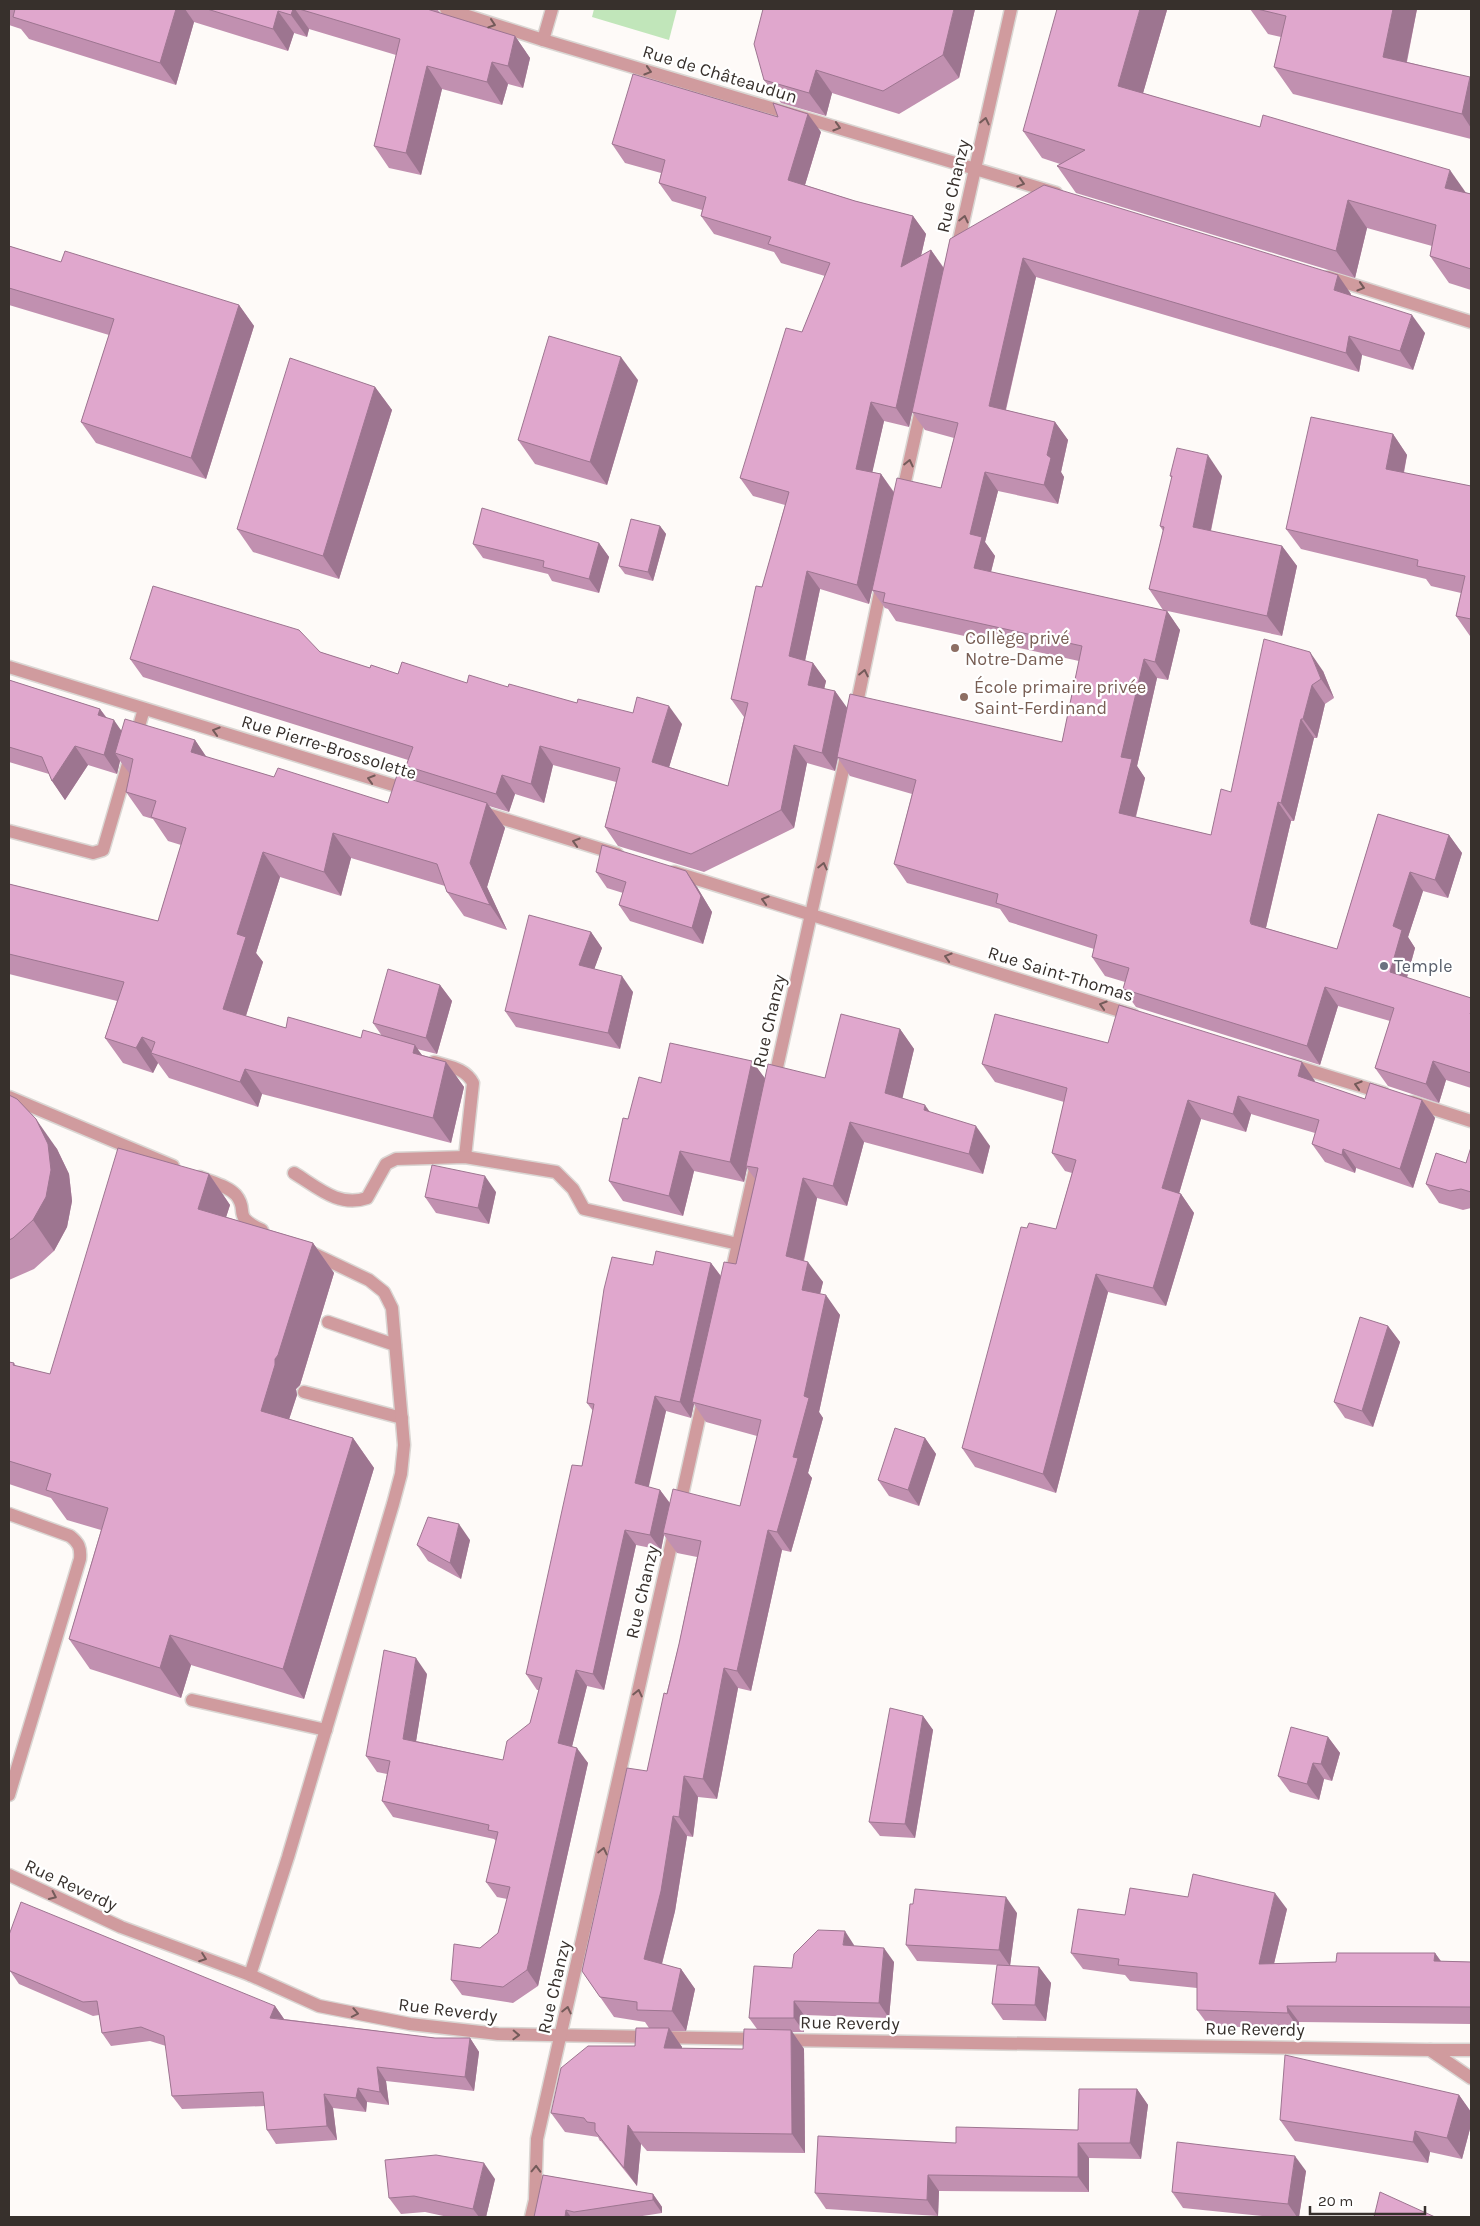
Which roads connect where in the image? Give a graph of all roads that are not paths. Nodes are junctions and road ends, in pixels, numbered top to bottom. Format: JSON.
{"nodes":[{"id":1,"x":446,"y":9,"type":"edge"},
{"id":2,"x":552,"y":9,"type":"edge"},
{"id":3,"x":1011,"y":9,"type":"edge"},
{"id":4,"x":543,"y":40,"type":"junction"},
{"id":5,"x":975,"y":169,"type":"junction"},
{"id":6,"x":1065,"y":196,"type":"edge"},
{"id":7,"x":953,"y":266,"type":"edge"},
{"id":8,"x":1320,"y":275,"type":"edge"},
{"id":9,"x":1471,"y":322,"type":"edge"},
{"id":10,"x":925,"y":393,"type":"edge"},
{"id":11,"x":899,"y":510,"type":"edge"},
{"id":12,"x":886,"y":568,"type":"edge"},
{"id":13,"x":9,"y":667,"type":"edge"},
{"id":14,"x":144,"y":709,"type":"junction"},
{"id":15,"x":420,"y":794,"type":"edge"},
{"id":16,"x":468,"y":808,"type":"edge"},
{"id":17,"x":9,"y":831,"type":"edge"},
{"id":18,"x":630,"y":858,"type":"edge"},
{"id":19,"x":658,"y":867,"type":"edge"},
{"id":20,"x":812,"y":914,"type":"junction"},
{"id":21,"x":1147,"y":1019,"type":"edge"},
{"id":22,"x":424,"y":1059,"type":"edge"},
{"id":23,"x":1280,"y":1061,"type":"edge"},
{"id":24,"x":772,"y":1090,"type":"edge"},
{"id":25,"x":9,"y":1097,"type":"edge"},
{"id":26,"x":1471,"y":1121,"type":"edge"},
{"id":27,"x":759,"y":1148,"type":"edge"},
{"id":28,"x":465,"y":1156,"type":"junction"},
{"id":29,"x":294,"y":1173,"type":"dead end"},
{"id":30,"x":273,"y":1235,"type":"edge"},
{"id":31,"x":738,"y":1244,"type":"junction"},
{"id":32,"x":299,"y":1247,"type":"edge"},
{"id":33,"x":727,"y":1293,"type":"edge"},
{"id":34,"x":328,"y":1322,"type":"dead end"},
{"id":35,"x":395,"y":1345,"type":"junction"},
{"id":36,"x":708,"y":1380,"type":"edge"},
{"id":37,"x":304,"y":1392,"type":"dead end"},
{"id":38,"x":402,"y":1418,"type":"junction"},
{"id":39,"x":9,"y":1514,"type":"edge"},
{"id":40,"x":192,"y":1700,"type":"dead end"},
{"id":41,"x":326,"y":1730,"type":"junction"},
{"id":42,"x":9,"y":1795,"type":"edge"},
{"id":43,"x":9,"y":1875,"type":"edge"},
{"id":44,"x":250,"y":1975,"type":"junction"},
{"id":45,"x":561,"y":2037,"type":"junction"},
{"id":46,"x":1430,"y":2050,"type":"junction"},
{"id":47,"x":1471,"y":2050,"type":"edge"},
{"id":48,"x":1471,"y":2078,"type":"edge"},
{"id":49,"x":531,"y":2217,"type":"edge"}],
"edges":[{"from":1,"to":4,"type":"street","name":"Rue de Châteaudun","one_way":true},
{"from":2,"to":4,"type":"street"},
{"from":5,"to":3,"type":"street","name":"Rue Chanzy","one_way":true},
{"from":4,"to":5,"type":"street","name":"Rue de Châteaudun","one_way":true},
{"from":5,"to":6,"type":"street","name":"Rue de Châteaudun","one_way":true},
{"from":7,"to":5,"type":"street","name":"Rue Chanzy","one_way":true},
{"from":8,"to":9,"type":"street","one_way":true},
{"from":11,"to":10,"type":"street","one_way":true},
{"from":20,"to":12,"type":"street","name":"Rue Chanzy","one_way":true},
{"from":13,"to":14,"type":"street","name":"Rue Pierre-Brossolette"},
{"from":15,"to":14,"type":"street","name":"Rue Pierre-Brossolette","one_way":true},
{"from":14,"to":17,"type":"street"},
{"from":18,"to":16,"type":"street","one_way":true},
{"from":20,"to":19,"type":"street","one_way":true},
{"from":21,"to":20,"type":"street","name":"Rue Saint-Thomas","one_way":true},
{"from":20,"to":24,"type":"street","name":"Rue Chanzy"},
{"from":22,"to":28,"type":"street"},
{"from":26,"to":23,"type":"street","one_way":true},
{"from":25,"to":30,"type":"street"},
{"from":27,"to":31,"type":"street"},
{"from":28,"to":29,"type":"street"},
{"from":28,"to":31,"type":"street"},
{"from":31,"to":33,"type":"street"},
{"from":32,"to":35,"type":"street"},
{"from":34,"to":35,"type":"street"},
{"from":35,"to":38,"type":"street"},
{"from":45,"to":36,"type":"street","name":"Rue Chanzy","one_way":true},
{"from":37,"to":38,"type":"street"},
{"from":38,"to":41,"type":"street"},
{"from":39,"to":42,"type":"street"},
{"from":40,"to":41,"type":"street"},
{"from":41,"to":44,"type":"street"},
{"from":43,"to":44,"type":"street","name":"Rue Reverdy","one_way":true},
{"from":44,"to":45,"type":"street","name":"Rue Reverdy","one_way":true},
{"from":45,"to":46,"type":"street","name":"Rue Reverdy"},
{"from":49,"to":45,"type":"street","name":"Rue Chanzy","one_way":true},
{"from":46,"to":47,"type":"street","name":"Rue Reverdy"},
{"from":46,"to":48,"type":"street"}]}
